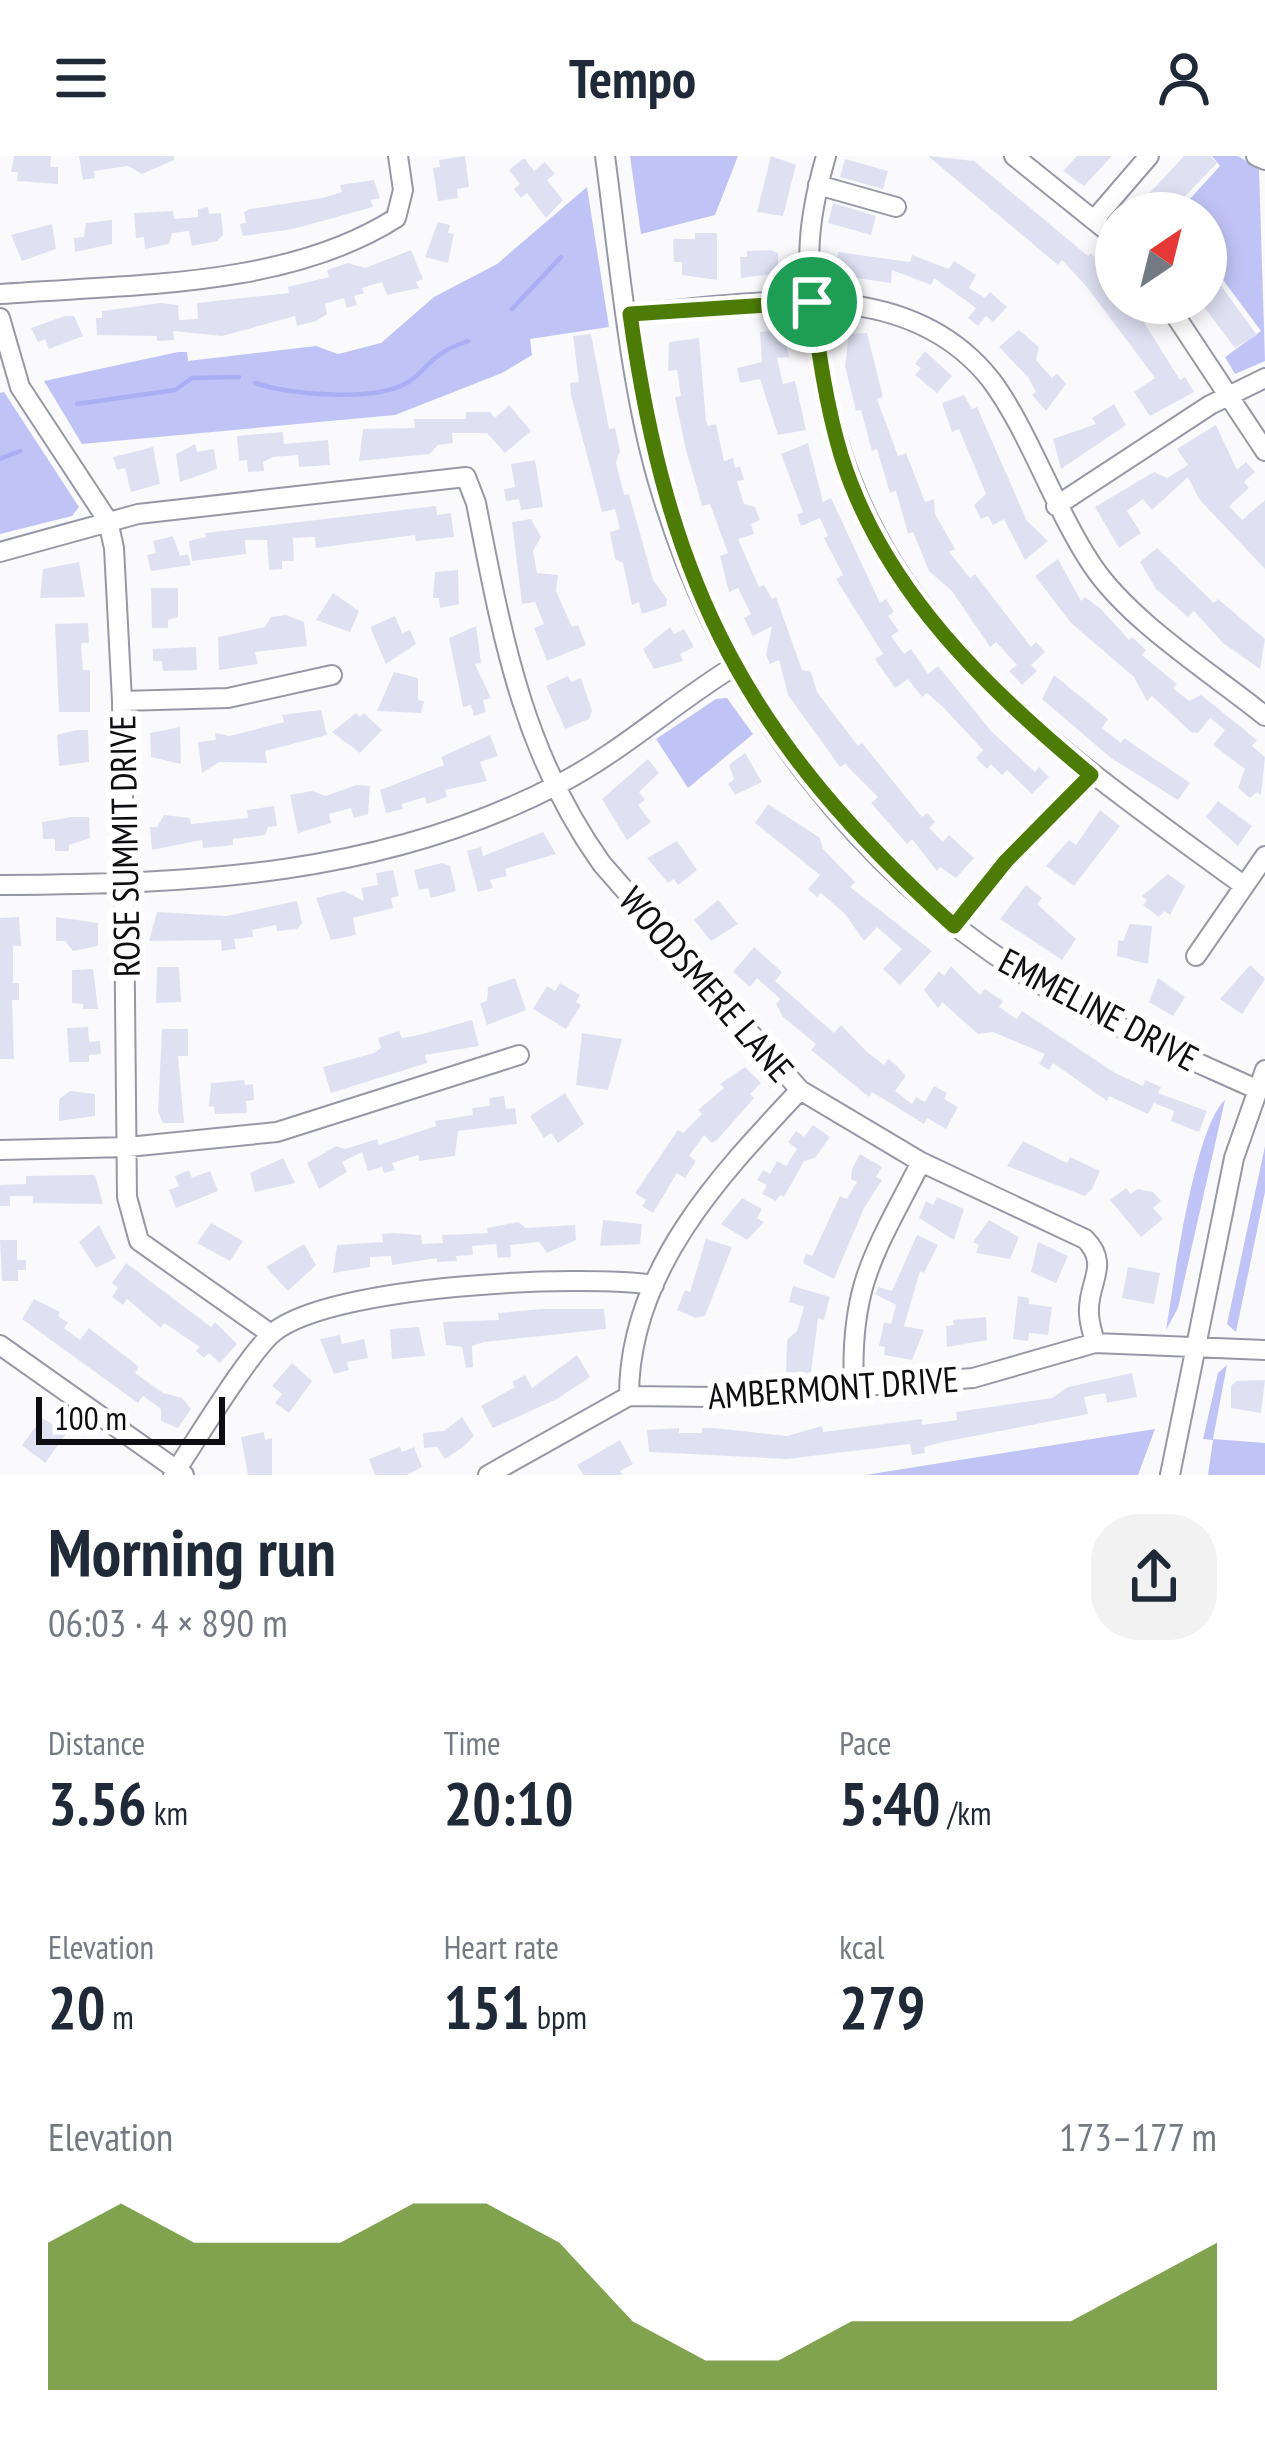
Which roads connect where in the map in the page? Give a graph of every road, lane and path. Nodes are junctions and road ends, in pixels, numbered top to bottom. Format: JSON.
{"nodes":[{"id":1,"x":398,"y":156,"type":"edge"},
{"id":2,"x":605,"y":156,"type":"edge"},
{"id":3,"x":826,"y":156,"type":"edge"},
{"id":4,"x":1014,"y":156,"type":"edge"},
{"id":5,"x":1149,"y":156,"type":"edge"},
{"id":6,"x":1256,"y":156,"type":"edge"},
{"id":7,"x":1265,"y":160,"type":"edge"},
{"id":8,"x":818,"y":185,"type":"junction"},
{"id":9,"x":896,"y":206,"type":"dead end"},
{"id":10,"x":1094,"y":220,"type":"joint"},
{"id":11,"x":0,"y":294,"type":"edge"},
{"id":12,"x":812,"y":302,"type":"junction"},
{"id":13,"x":630,"y":314,"type":"junction"},
{"id":14,"x":0,"y":318,"type":"edge"},
{"id":15,"x":1181,"y":324,"type":"edge"},
{"id":16,"x":1265,"y":378,"type":"edge"},
{"id":17,"x":1228,"y":396,"type":"junction"},
{"id":18,"x":1265,"y":451,"type":"edge"},
{"id":19,"x":1056,"y":506,"type":"junction"},
{"id":20,"x":108,"y":521,"type":"junction"},
{"id":21,"x":0,"y":552,"type":"edge"},
{"id":22,"x":733,"y":667,"type":"junction"},
{"id":23,"x":332,"y":675,"type":"dead end"},
{"id":24,"x":122,"y":701,"type":"junction"},
{"id":25,"x":1265,"y":716,"type":"edge"},
{"id":26,"x":1091,"y":775,"type":"junction"},
{"id":27,"x":557,"y":786,"type":"junction"},
{"id":28,"x":1265,"y":856,"type":"edge"},
{"id":29,"x":123,"y":884,"type":"junction"},
{"id":30,"x":1244,"y":885,"type":"junction"},
{"id":31,"x":0,"y":886,"type":"edge"},
{"id":32,"x":954,"y":926,"type":"junction"},
{"id":33,"x":1196,"y":956,"type":"dead end"},
{"id":34,"x":519,"y":1055,"type":"dead end"},
{"id":35,"x":1265,"y":1070,"type":"edge"},
{"id":36,"x":1256,"y":1089,"type":"junction"},
{"id":37,"x":800,"y":1090,"type":"junction"},
{"id":38,"x":128,"y":1147,"type":"junction"},
{"id":39,"x":0,"y":1150,"type":"edge"},
{"id":40,"x":921,"y":1162,"type":"junction"},
{"id":41,"x":654,"y":1285,"type":"junction"},
{"id":42,"x":271,"y":1334,"type":"junction"},
{"id":43,"x":1095,"y":1343,"type":"junction"},
{"id":44,"x":0,"y":1345,"type":"edge"},
{"id":45,"x":1194,"y":1347,"type":"junction"},
{"id":46,"x":1265,"y":1351,"type":"edge"},
{"id":47,"x":854,"y":1389,"type":"junction"},
{"id":48,"x":629,"y":1396,"type":"junction"},
{"id":49,"x":178,"y":1473,"type":"edge"},
{"id":50,"x":488,"y":1475,"type":"edge"},
{"id":51,"x":1170,"y":1475,"type":"edge"}],
"edges":[{"from":1,"to":11,"type":"street"},
{"from":2,"to":13,"type":"street","name":"EMMELINE DRIVE"},
{"from":3,"to":8,"type":"street"},
{"from":4,"to":10,"type":"street"},
{"from":5,"to":10,"type":"street"},
{"from":6,"to":7,"type":"street"},
{"from":8,"to":9,"type":"street"},
{"from":8,"to":12,"type":"street"},
{"from":12,"to":13,"type":"street"},
{"from":12,"to":19,"type":"street"},
{"from":12,"to":26,"type":"street"},
{"from":13,"to":22,"type":"street","name":"EMMELINE DRIVE"},
{"from":14,"to":20,"type":"street","name":"ROSE SUMMIT DRIVE"},
{"from":15,"to":17,"type":"street"},
{"from":16,"to":17,"type":"street"},
{"from":17,"to":18,"type":"street"},
{"from":17,"to":19,"type":"street"},
{"from":19,"to":25,"type":"street"},
{"from":20,"to":21,"type":"street"},
{"from":20,"to":24,"type":"street","name":"ROSE SUMMIT DRIVE"},
{"from":20,"to":27,"type":"street","name":"WOODSMERE LANE"},
{"from":22,"to":27,"type":"street"},
{"from":22,"to":32,"type":"street","name":"EMMELINE DRIVE"},
{"from":23,"to":24,"type":"street"},
{"from":24,"to":29,"type":"street","name":"ROSE SUMMIT DRIVE"},
{"from":26,"to":30,"type":"street"},
{"from":26,"to":32,"type":"street"},
{"from":27,"to":29,"type":"street"},
{"from":27,"to":37,"type":"street","name":"WOODSMERE LANE"},
{"from":28,"to":30,"type":"street"},
{"from":29,"to":31,"type":"street"},
{"from":29,"to":38,"type":"street","name":"ROSE SUMMIT DRIVE"},
{"from":30,"to":33,"type":"street"},
{"from":32,"to":36,"type":"street","name":"EMMELINE DRIVE"},
{"from":34,"to":38,"type":"street"},
{"from":35,"to":36,"type":"street"},
{"from":36,"to":45,"type":"street"},
{"from":37,"to":40,"type":"street","name":"WOODSMERE LANE"},
{"from":37,"to":41,"type":"street"},
{"from":38,"to":39,"type":"street"},
{"from":38,"to":42,"type":"street","name":"ROSE SUMMIT DRIVE"},
{"from":40,"to":43,"type":"street","name":"WOODSMERE LANE"},
{"from":40,"to":47,"type":"street"},
{"from":41,"to":42,"type":"street"},
{"from":41,"to":48,"type":"street"},
{"from":42,"to":49,"type":"street"},
{"from":43,"to":45,"type":"street","name":"AMBERMONT DRIVE"},
{"from":43,"to":47,"type":"street","name":"AMBERMONT DRIVE"},
{"from":44,"to":49,"type":"street"},
{"from":45,"to":46,"type":"street","name":"AMBERMONT DRIVE"},
{"from":45,"to":51,"type":"street"},
{"from":47,"to":48,"type":"street","name":"AMBERMONT DRIVE"},
{"from":48,"to":50,"type":"street","name":"AMBERMONT DRIVE"}]}
